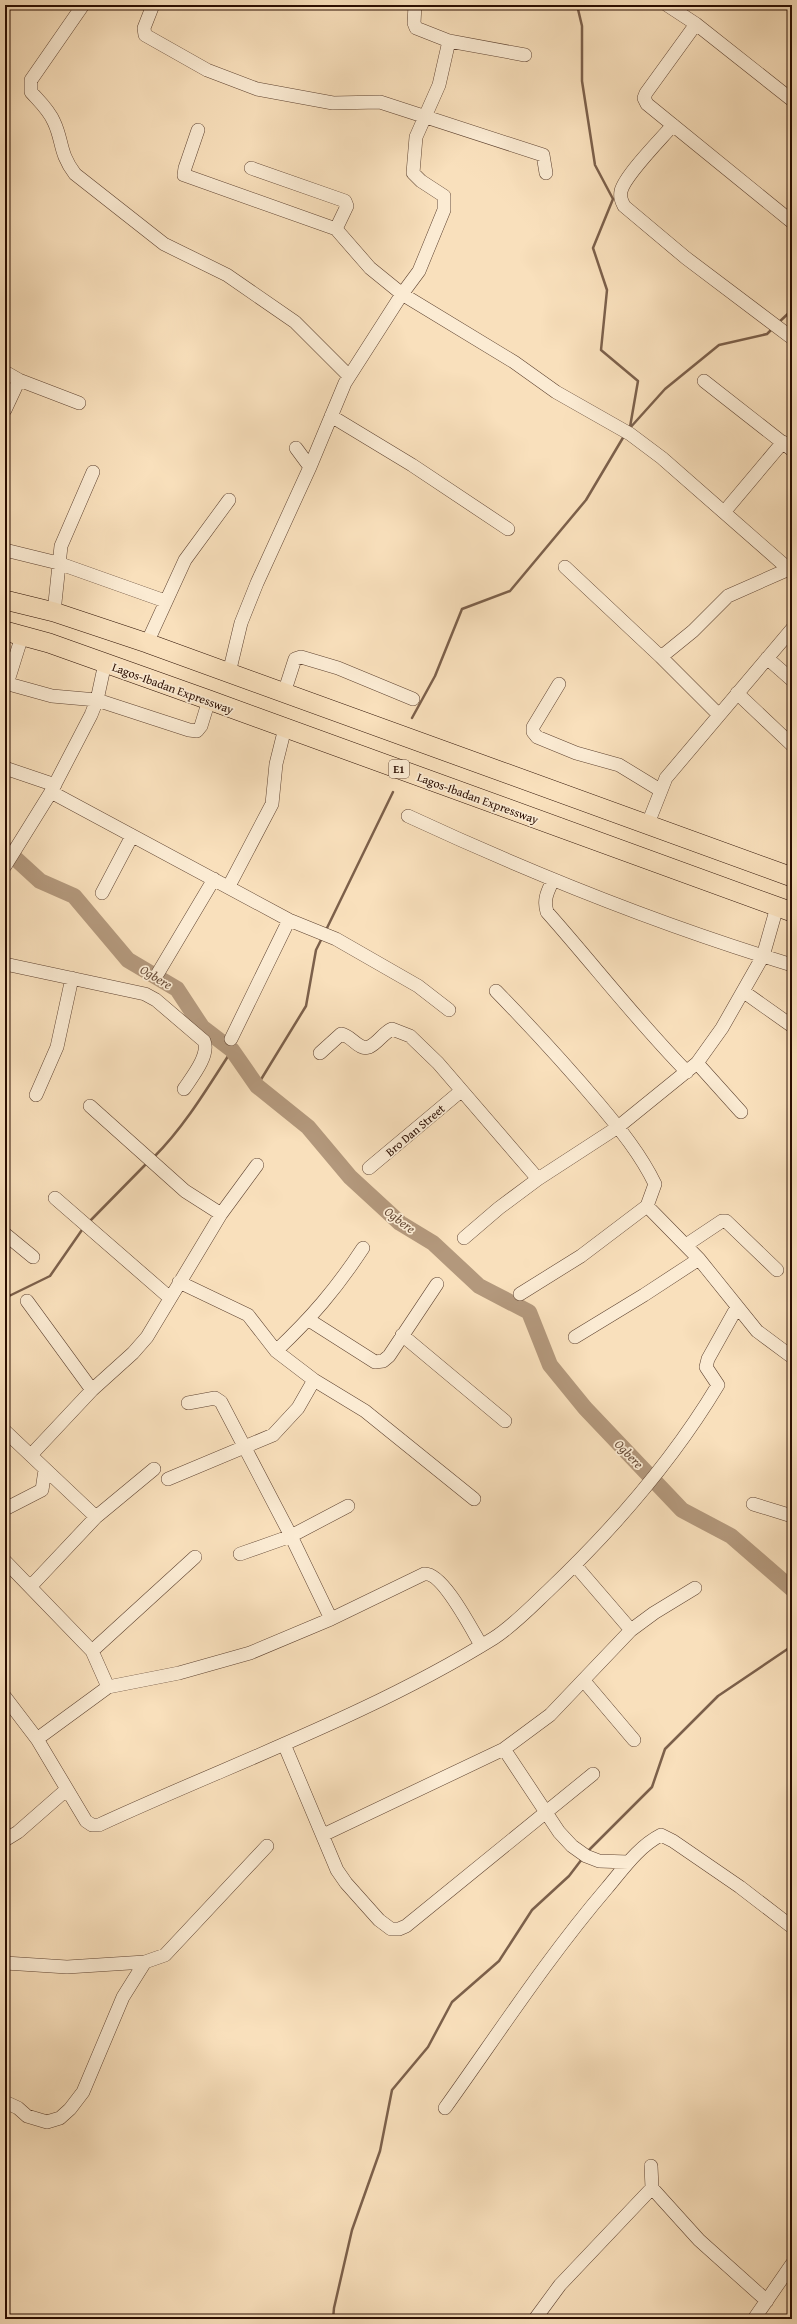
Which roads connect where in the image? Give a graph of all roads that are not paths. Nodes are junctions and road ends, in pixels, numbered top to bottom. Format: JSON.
{"nodes":[{"id":1,"x":83,"y":5,"type":"edge"},
{"id":2,"x":153,"y":5,"type":"edge"},
{"id":3,"x":415,"y":5,"type":"edge"},
{"id":4,"x":667,"y":5,"type":"edge"},
{"id":5,"x":696,"y":24,"type":"junction"},
{"id":6,"x":449,"y":41,"type":"junction"},
{"id":7,"x":525,"y":55,"type":"dead end"},
{"id":8,"x":792,"y":100,"type":"edge"},
{"id":9,"x":425,"y":116,"type":"junction"},
{"id":10,"x":673,"y":125,"type":"junction"},
{"id":11,"x":198,"y":130,"type":"dead end"},
{"id":12,"x":251,"y":168,"type":"dead end"},
{"id":13,"x":546,"y":173,"type":"dead end"},
{"id":14,"x":792,"y":222,"type":"edge"},
{"id":15,"x":336,"y":229,"type":"junction"},
{"id":16,"x":402,"y":294,"type":"junction"},
{"id":17,"x":792,"y":338,"type":"edge"},
{"id":18,"x":5,"y":372,"type":"edge"},
{"id":19,"x":349,"y":376,"type":"junction"},
{"id":20,"x":19,"y":380,"type":"junction"},
{"id":21,"x":704,"y":381,"type":"dead end"},
{"id":22,"x":79,"y":403,"type":"dead end"},
{"id":23,"x":5,"y":410,"type":"edge"},
{"id":24,"x":331,"y":416,"type":"junction"},
{"id":25,"x":787,"y":446,"type":"edge"},
{"id":26,"x":296,"y":448,"type":"dead end"},
{"id":27,"x":310,"y":468,"type":"junction"},
{"id":28,"x":93,"y":472,"type":"dead end"},
{"id":29,"x":229,"y":500,"type":"dead end"},
{"id":30,"x":725,"y":511,"type":"junction"},
{"id":31,"x":508,"y":529,"type":"dead end"},
{"id":32,"x":5,"y":550,"type":"edge"},
{"id":33,"x":58,"y":563,"type":"junction"},
{"id":34,"x":565,"y":567,"type":"dead end"},
{"id":35,"x":791,"y":570,"type":"edge"},
{"id":36,"x":5,"y":600,"type":"edge"},
{"id":37,"x":165,"y":601,"type":"junction"},
{"id":38,"x":54,"y":612,"type":"junction"},
{"id":39,"x":792,"y":629,"type":"edge"},
{"id":40,"x":13,"y":634,"type":"edge"},
{"id":41,"x":147,"y":643,"type":"junction"},
{"id":42,"x":661,"y":657,"type":"junction"},
{"id":43,"x":767,"y":658,"type":"junction"},
{"id":44,"x":105,"y":663,"type":"junction"},
{"id":45,"x":229,"y":673,"type":"junction"},
{"id":46,"x":792,"y":680,"type":"edge"},
{"id":47,"x":6,"y":684,"type":"edge"},
{"id":48,"x":560,"y":684,"type":"dead end"},
{"id":49,"x":284,"y":693,"type":"junction"},
{"id":50,"x":737,"y":693,"type":"junction"},
{"id":51,"x":413,"y":699,"type":"dead end"},
{"id":52,"x":97,"y":700,"type":"junction"},
{"id":53,"x":209,"y":700,"type":"junction"},
{"id":54,"x":718,"y":714,"type":"junction"},
{"id":55,"x":285,"y":728,"type":"junction"},
{"id":56,"x":792,"y":746,"type":"edge"},
{"id":57,"x":5,"y":768,"type":"edge"},
{"id":58,"x":53,"y":789,"type":"junction"},
{"id":59,"x":660,"y":790,"type":"junction"},
{"id":60,"x":408,"y":816,"type":"dead end"},
{"id":61,"x":647,"y":826,"type":"junction"},
{"id":62,"x":132,"y":836,"type":"junction"},
{"id":63,"x":6,"y":865,"type":"edge"},
{"id":64,"x":792,"y":877,"type":"edge"},
{"id":65,"x":214,"y":879,"type":"junction"},
{"id":66,"x":553,"y":880,"type":"junction"},
{"id":67,"x":229,"y":886,"type":"junction"},
{"id":68,"x":102,"y":893,"type":"dead end"},
{"id":69,"x":785,"y":909,"type":"edge"},
{"id":70,"x":289,"y":920,"type":"junction"},
{"id":71,"x":763,"y":956,"type":"junction"},
{"id":72,"x":5,"y":964,"type":"edge"},
{"id":73,"x":792,"y":965,"type":"edge"},
{"id":74,"x":158,"y":972,"type":"dead end"},
{"id":75,"x":72,"y":978,"type":"junction"},
{"id":76,"x":496,"y":991,"type":"dead end"},
{"id":77,"x":744,"y":992,"type":"junction"},
{"id":78,"x":450,"y":1010,"type":"dead end"},
{"id":79,"x":792,"y":1026,"type":"edge"},
{"id":80,"x":231,"y":1039,"type":"dead end"},
{"id":81,"x":320,"y":1053,"type":"dead end"},
{"id":82,"x":692,"y":1067,"type":"junction"},
{"id":83,"x":184,"y":1089,"type":"dead end"},
{"id":84,"x":461,"y":1091,"type":"junction"},
{"id":85,"x":36,"y":1095,"type":"dead end"},
{"id":86,"x":90,"y":1106,"type":"dead end"},
{"id":87,"x":741,"y":1112,"type":"dead end"},
{"id":88,"x":618,"y":1127,"type":"junction"},
{"id":89,"x":257,"y":1165,"type":"dead end"},
{"id":90,"x":369,"y":1168,"type":"dead end"},
{"id":91,"x":538,"y":1180,"type":"junction"},
{"id":92,"x":55,"y":1198,"type":"dead end"},
{"id":93,"x":647,"y":1206,"type":"junction"},
{"id":94,"x":221,"y":1214,"type":"junction"},
{"id":95,"x":5,"y":1234,"type":"edge"},
{"id":96,"x":464,"y":1238,"type":"dead end"},
{"id":97,"x":686,"y":1245,"type":"junction"},
{"id":98,"x":363,"y":1248,"type":"dead end"},
{"id":99,"x":33,"y":1257,"type":"dead end"},
{"id":100,"x":699,"y":1259,"type":"junction"},
{"id":101,"x":777,"y":1270,"type":"dead end"},
{"id":102,"x":179,"y":1282,"type":"junction"},
{"id":103,"x":437,"y":1284,"type":"dead end"},
{"id":104,"x":520,"y":1294,"type":"dead end"},
{"id":105,"x":170,"y":1298,"type":"junction"},
{"id":106,"x":27,"y":1302,"type":"dead end"},
{"id":107,"x":738,"y":1307,"type":"junction"},
{"id":108,"x":309,"y":1320,"type":"junction"},
{"id":109,"x":402,"y":1335,"type":"junction"},
{"id":110,"x":575,"y":1337,"type":"dead end"},
{"id":111,"x":276,"y":1351,"type":"junction"},
{"id":112,"x":792,"y":1357,"type":"edge"},
{"id":113,"x":314,"y":1380,"type":"junction"},
{"id":114,"x":92,"y":1390,"type":"junction"},
{"id":115,"x":188,"y":1403,"type":"dead end"},
{"id":116,"x":505,"y":1421,"type":"dead end"},
{"id":117,"x":5,"y":1431,"type":"edge"},
{"id":118,"x":244,"y":1447,"type":"junction"},
{"id":119,"x":31,"y":1455,"type":"junction"},
{"id":120,"x":154,"y":1469,"type":"dead end"},
{"id":121,"x":45,"y":1470,"type":"junction"},
{"id":122,"x":168,"y":1479,"type":"dead end"},
{"id":123,"x":474,"y":1499,"type":"dead end"},
{"id":124,"x":753,"y":1504,"type":"dead end"},
{"id":125,"x":348,"y":1506,"type":"dead end"},
{"id":126,"x":5,"y":1509,"type":"edge"},
{"id":127,"x":792,"y":1516,"type":"edge"},
{"id":128,"x":96,"y":1517,"type":"junction"},
{"id":129,"x":291,"y":1536,"type":"junction"},
{"id":130,"x":240,"y":1554,"type":"dead end"},
{"id":131,"x":195,"y":1557,"type":"dead end"},
{"id":132,"x":5,"y":1561,"type":"edge"},
{"id":133,"x":575,"y":1565,"type":"junction"},
{"id":134,"x":31,"y":1586,"type":"junction"},
{"id":135,"x":695,"y":1588,"type":"dead end"},
{"id":136,"x":331,"y":1619,"type":"junction"},
{"id":137,"x":631,"y":1630,"type":"junction"},
{"id":138,"x":481,"y":1645,"type":"junction"},
{"id":139,"x":92,"y":1651,"type":"junction"},
{"id":140,"x":584,"y":1681,"type":"junction"},
{"id":141,"x":108,"y":1687,"type":"junction"},
{"id":142,"x":5,"y":1697,"type":"edge"},
{"id":143,"x":37,"y":1740,"type":"junction"},
{"id":144,"x":634,"y":1740,"type":"dead end"},
{"id":145,"x":284,"y":1744,"type":"junction"},
{"id":146,"x":504,"y":1749,"type":"junction"},
{"id":147,"x":592,"y":1774,"type":"dead end"},
{"id":148,"x":66,"y":1790,"type":"junction"},
{"id":149,"x":547,"y":1812,"type":"junction"},
{"id":150,"x":323,"y":1835,"type":"junction"},
{"id":151,"x":5,"y":1840,"type":"edge"},
{"id":152,"x":267,"y":1846,"type":"dead end"},
{"id":153,"x":628,"y":1862,"type":"junction"},
{"id":154,"x":792,"y":1927,"type":"edge"},
{"id":155,"x":145,"y":1962,"type":"junction"},
{"id":156,"x":5,"y":1963,"type":"edge"},
{"id":157,"x":5,"y":2102,"type":"edge"},
{"id":158,"x":445,"y":2108,"type":"dead end"},
{"id":159,"x":651,"y":2166,"type":"dead end"},
{"id":160,"x":652,"y":2188,"type":"junction"},
{"id":161,"x":792,"y":2264,"type":"edge"},
{"id":162,"x":767,"y":2301,"type":"junction"},
{"id":163,"x":757,"y":2318,"type":"edge"},
{"id":164,"x":535,"y":2319,"type":"edge"}],
"edges":[{"from":1,"to":19,"type":"street"},
{"from":2,"to":9,"type":"street"},
{"from":3,"to":6,"type":"street"},
{"from":4,"to":5,"type":"street"},
{"from":5,"to":8,"type":"street"},
{"from":5,"to":10,"type":"street"},
{"from":6,"to":7,"type":"street"},
{"from":6,"to":9,"type":"street"},
{"from":9,"to":13,"type":"street"},
{"from":9,"to":16,"type":"street"},
{"from":10,"to":14,"type":"street"},
{"from":10,"to":17,"type":"street"},
{"from":11,"to":15,"type":"street"},
{"from":12,"to":15,"type":"street"},
{"from":15,"to":16,"type":"street"},
{"from":16,"to":19,"type":"street"},
{"from":16,"to":30,"type":"street"},
{"from":18,"to":20,"type":"street"},
{"from":19,"to":24,"type":"street"},
{"from":20,"to":22,"type":"street"},
{"from":20,"to":23,"type":"street"},
{"from":21,"to":25,"type":"street"},
{"from":24,"to":27,"type":"street"},
{"from":24,"to":31,"type":"street"},
{"from":25,"to":30,"type":"street"},
{"from":26,"to":27,"type":"street"},
{"from":27,"to":45,"type":"street"},
{"from":28,"to":33,"type":"street"},
{"from":29,"to":37,"type":"street"},
{"from":30,"to":35,"type":"street"},
{"from":32,"to":33,"type":"street"},
{"from":33,"to":37,"type":"street"},
{"from":33,"to":38,"type":"street"},
{"from":34,"to":42,"type":"street"},
{"from":35,"to":42,"type":"street"},
{"from":36,"to":38,"type":"highway"},
{"from":37,"to":41,"type":"street"},
{"from":38,"to":41,"type":"highway"},
{"from":39,"to":43,"type":"street"},
{"from":40,"to":44,"type":"highway","name":"Lagos-Ibadan Expressway","number":"E1"},
{"from":40,"to":47,"type":"street"},
{"from":41,"to":45,"type":"highway"},
{"from":42,"to":54,"type":"street"},
{"from":43,"to":46,"type":"street"},
{"from":43,"to":50,"type":"street"},
{"from":44,"to":52,"type":"street"},
{"from":44,"to":53,"type":"highway","name":"Lagos-Ibadan Expressway","number":"E1"},
{"from":45,"to":49,"type":"highway"},
{"from":47,"to":52,"type":"street"},
{"from":48,"to":59,"type":"street"},
{"from":49,"to":51,"type":"street"},
{"from":49,"to":61,"type":"highway"},
{"from":50,"to":54,"type":"street"},
{"from":50,"to":56,"type":"street"},
{"from":52,"to":53,"type":"street"},
{"from":52,"to":58,"type":"street"},
{"from":53,"to":55,"type":"highway","name":"Lagos-Ibadan Expressway","number":"E1"},
{"from":54,"to":59,"type":"street"},
{"from":55,"to":67,"type":"street"},
{"from":55,"to":69,"type":"highway","name":"Lagos-Ibadan Expressway","number":"E1"},
{"from":57,"to":58,"type":"street"},
{"from":58,"to":62,"type":"street"},
{"from":58,"to":63,"type":"street"},
{"from":59,"to":61,"type":"street"},
{"from":60,"to":66,"type":"street"},
{"from":61,"to":64,"type":"highway"},
{"from":62,"to":65,"type":"street"},
{"from":62,"to":68,"type":"street"},
{"from":65,"to":67,"type":"street"},
{"from":65,"to":74,"type":"street"},
{"from":66,"to":71,"type":"street"},
{"from":66,"to":82,"type":"street"},
{"from":67,"to":70,"type":"street"},
{"from":69,"to":71,"type":"street"},
{"from":70,"to":78,"type":"street"},
{"from":70,"to":80,"type":"street"},
{"from":71,"to":73,"type":"street"},
{"from":71,"to":77,"type":"street"},
{"from":72,"to":75,"type":"street"},
{"from":75,"to":83,"type":"street"},
{"from":75,"to":85,"type":"street"},
{"from":76,"to":88,"type":"street"},
{"from":77,"to":79,"type":"street"},
{"from":77,"to":82,"type":"street"},
{"from":81,"to":84,"type":"street"},
{"from":82,"to":87,"type":"street"},
{"from":82,"to":88,"type":"street"},
{"from":84,"to":90,"type":"street","name":"Bro Dan Street"},
{"from":84,"to":91,"type":"street"},
{"from":86,"to":94,"type":"street"},
{"from":88,"to":91,"type":"street"},
{"from":88,"to":93,"type":"street"},
{"from":89,"to":94,"type":"street"},
{"from":91,"to":96,"type":"street"},
{"from":92,"to":105,"type":"street"},
{"from":93,"to":97,"type":"street"},
{"from":93,"to":104,"type":"street"},
{"from":94,"to":102,"type":"street"},
{"from":95,"to":99,"type":"street"},
{"from":97,"to":100,"type":"street"},
{"from":97,"to":101,"type":"street"},
{"from":98,"to":108,"type":"street"},
{"from":100,"to":107,"type":"street"},
{"from":100,"to":110,"type":"street"},
{"from":102,"to":105,"type":"street"},
{"from":102,"to":111,"type":"street"},
{"from":103,"to":109,"type":"street"},
{"from":105,"to":114,"type":"street"},
{"from":106,"to":114,"type":"street"},
{"from":107,"to":112,"type":"street"},
{"from":107,"to":133,"type":"street"},
{"from":108,"to":109,"type":"street"},
{"from":108,"to":111,"type":"street"},
{"from":109,"to":116,"type":"street"},
{"from":111,"to":113,"type":"street"},
{"from":113,"to":118,"type":"street"},
{"from":113,"to":123,"type":"street"},
{"from":114,"to":119,"type":"street"},
{"from":115,"to":118,"type":"street"},
{"from":117,"to":119,"type":"street"},
{"from":118,"to":122,"type":"street"},
{"from":118,"to":129,"type":"street"},
{"from":119,"to":121,"type":"street"},
{"from":120,"to":128,"type":"street"},
{"from":121,"to":126,"type":"street"},
{"from":121,"to":128,"type":"street"},
{"from":124,"to":127,"type":"street"},
{"from":125,"to":129,"type":"street"},
{"from":128,"to":134,"type":"street"},
{"from":129,"to":130,"type":"street"},
{"from":129,"to":136,"type":"street"},
{"from":131,"to":139,"type":"street"},
{"from":132,"to":134,"type":"street"},
{"from":133,"to":137,"type":"street"},
{"from":133,"to":138,"type":"street"},
{"from":134,"to":139,"type":"street"},
{"from":135,"to":137,"type":"street"},
{"from":136,"to":138,"type":"street"},
{"from":136,"to":141,"type":"street"},
{"from":137,"to":140,"type":"street"},
{"from":138,"to":145,"type":"street"},
{"from":139,"to":141,"type":"street"},
{"from":140,"to":144,"type":"street"},
{"from":140,"to":146,"type":"street"},
{"from":141,"to":143,"type":"street"},
{"from":142,"to":143,"type":"street"},
{"from":143,"to":148,"type":"street"},
{"from":145,"to":148,"type":"street"},
{"from":145,"to":150,"type":"street"},
{"from":146,"to":149,"type":"street"},
{"from":146,"to":150,"type":"street"},
{"from":147,"to":149,"type":"street"},
{"from":148,"to":151,"type":"street"},
{"from":149,"to":150,"type":"street"},
{"from":149,"to":153,"type":"street"},
{"from":152,"to":155,"type":"street"},
{"from":153,"to":154,"type":"street"},
{"from":153,"to":158,"type":"street"},
{"from":155,"to":156,"type":"street"},
{"from":155,"to":157,"type":"street"},
{"from":159,"to":160,"type":"street"},
{"from":160,"to":162,"type":"street"},
{"from":160,"to":164,"type":"street"},
{"from":161,"to":162,"type":"street"},
{"from":162,"to":163,"type":"street"}]}
